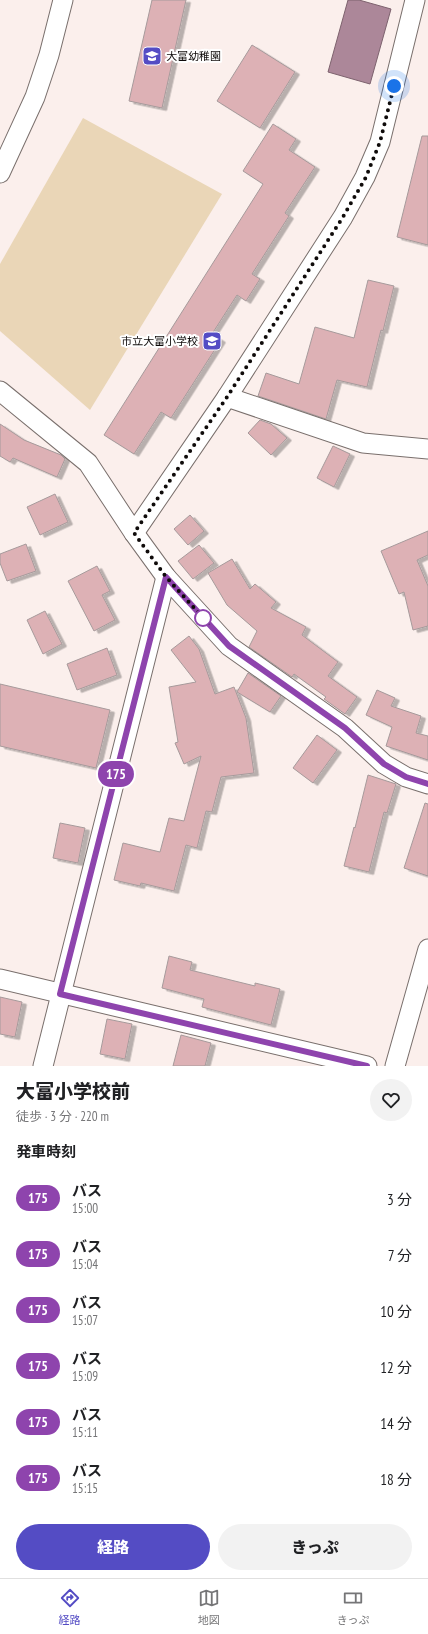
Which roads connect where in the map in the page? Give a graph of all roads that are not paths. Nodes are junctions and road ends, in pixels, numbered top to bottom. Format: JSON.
{"nodes":[{"id":1,"x":63,"y":0,"type":"edge"},
{"id":2,"x":415,"y":0,"type":"edge"},
{"id":3,"x":0,"y":173,"type":"edge"},
{"id":4,"x":0,"y":392,"type":"edge"},
{"id":5,"x":227,"y":397,"type":"junction"},
{"id":6,"x":428,"y":449,"type":"edge"},
{"id":7,"x":134,"y":533,"type":"junction"},
{"id":8,"x":166,"y":577,"type":"junction"},
{"id":9,"x":428,"y":784,"type":"edge"},
{"id":10,"x":428,"y":950,"type":"edge"},
{"id":11,"x":0,"y":979,"type":"edge"},
{"id":12,"x":60,"y":994,"type":"junction"},
{"id":13,"x":43,"y":1066,"type":"edge"},
{"id":14,"x":367,"y":1066,"type":"edge"},
{"id":15,"x":395,"y":1066,"type":"edge"}],
"edges":[{"from":1,"to":3,"type":"street"},
{"from":2,"to":5,"type":"street"},
{"from":4,"to":7,"type":"street"},
{"from":5,"to":6,"type":"street"},
{"from":5,"to":7,"type":"street"},
{"from":7,"to":8,"type":"street"},
{"from":8,"to":9,"type":"street"},
{"from":8,"to":12,"type":"street"},
{"from":10,"to":15,"type":"street"},
{"from":11,"to":12,"type":"street"},
{"from":12,"to":13,"type":"street"},
{"from":12,"to":14,"type":"street"}]}
